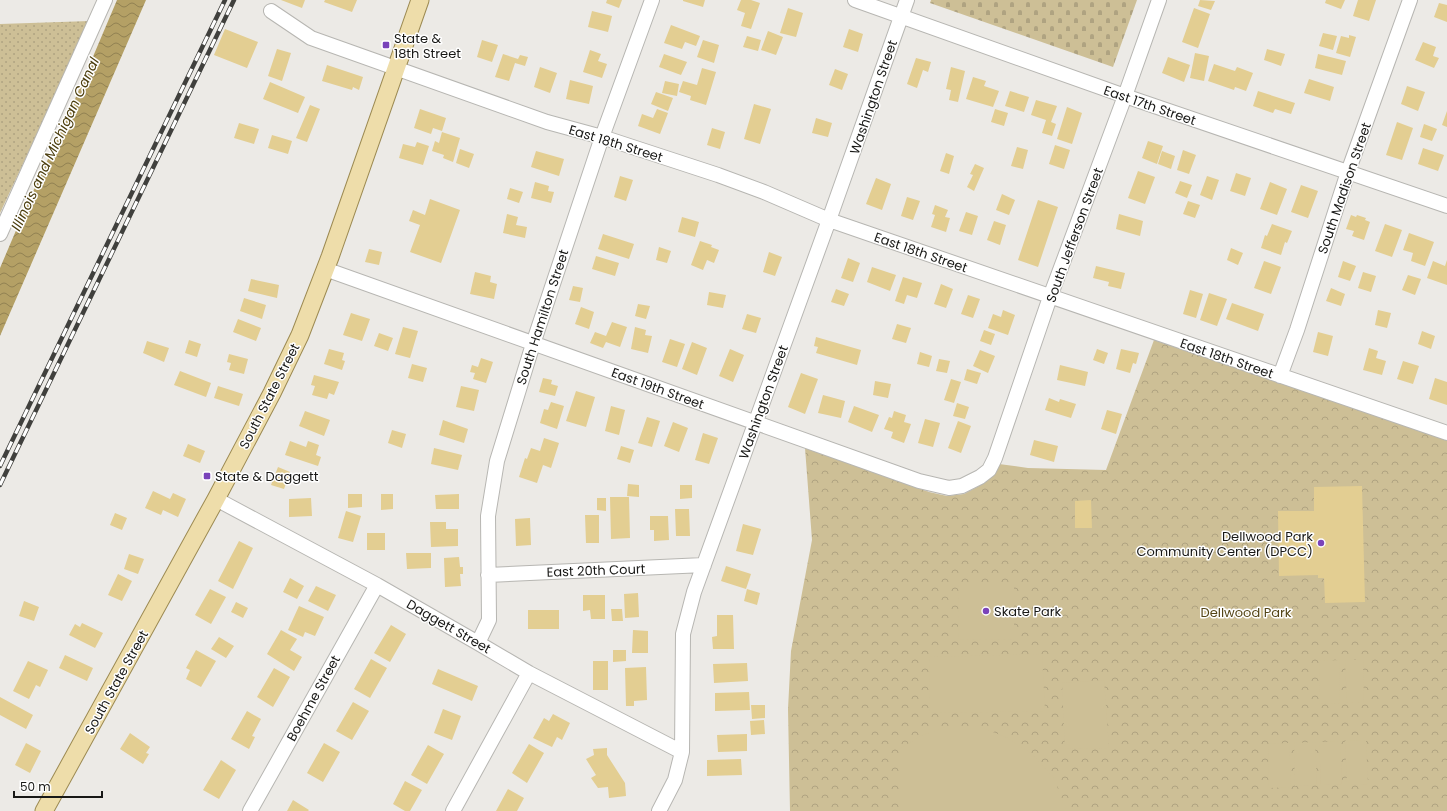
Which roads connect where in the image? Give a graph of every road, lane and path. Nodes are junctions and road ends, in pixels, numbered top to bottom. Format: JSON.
{"nodes":[{"id":1,"x":105,"y":0,"type":"edge"},
{"id":2,"x":420,"y":0,"type":"edge"},
{"id":3,"x":652,"y":0,"type":"edge"},
{"id":4,"x":855,"y":0,"type":"edge"},
{"id":5,"x":908,"y":0,"type":"edge"},
{"id":6,"x":1159,"y":0,"type":"edge"},
{"id":7,"x":1410,"y":0,"type":"edge"},
{"id":8,"x":271,"y":10,"type":"dead end"},
{"id":9,"x":901,"y":16,"type":"junction"},
{"id":10,"x":396,"y":68,"type":"junction"},
{"id":11,"x":1125,"y":96,"type":"junction"},
{"id":12,"x":602,"y":137,"type":"junction"},
{"id":13,"x":1348,"y":172,"type":"junction"},
{"id":14,"x":1447,"y":206,"type":"edge"},
{"id":15,"x":829,"y":220,"type":"junction"},
{"id":16,"x":0,"y":234,"type":"edge"},
{"id":17,"x":325,"y":269,"type":"junction"},
{"id":18,"x":1050,"y":297,"type":"junction"},
{"id":19,"x":533,"y":344,"type":"junction"},
{"id":20,"x":1280,"y":376,"type":"junction"},
{"id":21,"x":755,"y":423,"type":"junction"},
{"id":22,"x":1447,"y":433,"type":"edge"},
{"id":23,"x":989,"y":470,"type":"joint"},
{"id":24,"x":216,"y":500,"type":"junction"},
{"id":25,"x":704,"y":565,"type":"junction"},
{"id":26,"x":488,"y":575,"type":"junction"},
{"id":27,"x":377,"y":585,"type":"junction"},
{"id":28,"x":478,"y":643,"type":"junction"},
{"id":29,"x":529,"y":673,"type":"junction"},
{"id":30,"x":682,"y":752,"type":"junction"},
{"id":31,"x":44,"y":811,"type":"edge"},
{"id":32,"x":250,"y":811,"type":"edge"},
{"id":33,"x":453,"y":811,"type":"edge"},
{"id":34,"x":658,"y":811,"type":"edge"}],
"edges":[{"from":1,"to":16,"type":"street"},
{"from":2,"to":10,"type":"main road","name":"South State Street"},
{"from":3,"to":12,"type":"street","name":"South Hamilton Street"},
{"from":4,"to":9,"type":"street","name":"East 17th Street"},
{"from":5,"to":9,"type":"street","name":"Washington Street"},
{"from":6,"to":11,"type":"street","name":"South Jefferson Street"},
{"from":7,"to":13,"type":"street","name":"South Madison Street"},
{"from":8,"to":10,"type":"street","name":"East 18th Street"},
{"from":9,"to":11,"type":"street","name":"East 17th Street"},
{"from":9,"to":15,"type":"street","name":"Washington Street"},
{"from":10,"to":12,"type":"street","name":"East 18th Street"},
{"from":10,"to":17,"type":"main road","name":"South State Street"},
{"from":11,"to":13,"type":"street","name":"East 17th Street"},
{"from":11,"to":18,"type":"street","name":"South Jefferson Street"},
{"from":12,"to":15,"type":"street","name":"East 18th Street"},
{"from":12,"to":19,"type":"street","name":"South Hamilton Street"},
{"from":13,"to":14,"type":"street","name":"East 17th Street"},
{"from":13,"to":20,"type":"street","name":"South Madison Street"},
{"from":15,"to":18,"type":"street","name":"East 18th Street"},
{"from":15,"to":21,"type":"street","name":"Washington Street"},
{"from":17,"to":19,"type":"street","name":"East 19th Street"},
{"from":17,"to":24,"type":"main road","name":"South State Street"},
{"from":18,"to":20,"type":"street","name":"East 18th Street"},
{"from":18,"to":23,"type":"street","name":"South Jefferson Street"},
{"from":19,"to":21,"type":"street","name":"East 19th Street"},
{"from":19,"to":26,"type":"street","name":"South Hamilton Street"},
{"from":20,"to":22,"type":"street","name":"East 18th Street"},
{"from":21,"to":23,"type":"street","name":"East 19th Street"},
{"from":21,"to":25,"type":"street","name":"Washington Street"},
{"from":24,"to":27,"type":"street","name":"Daggett Street"},
{"from":24,"to":31,"type":"main road","name":"South State Street"},
{"from":25,"to":26,"type":"street","name":"East 20th Court"},
{"from":25,"to":30,"type":"street","name":"Washington Street"},
{"from":26,"to":28,"type":"street","name":"South Hamilton Street"},
{"from":27,"to":28,"type":"street","name":"Daggett Street"},
{"from":27,"to":32,"type":"street","name":"Boehme Street"},
{"from":28,"to":29,"type":"street","name":"Daggett Street"},
{"from":29,"to":30,"type":"street","name":"Daggett Street"},
{"from":29,"to":33,"type":"street"},
{"from":30,"to":34,"type":"street","name":"Washington Street"}]}
